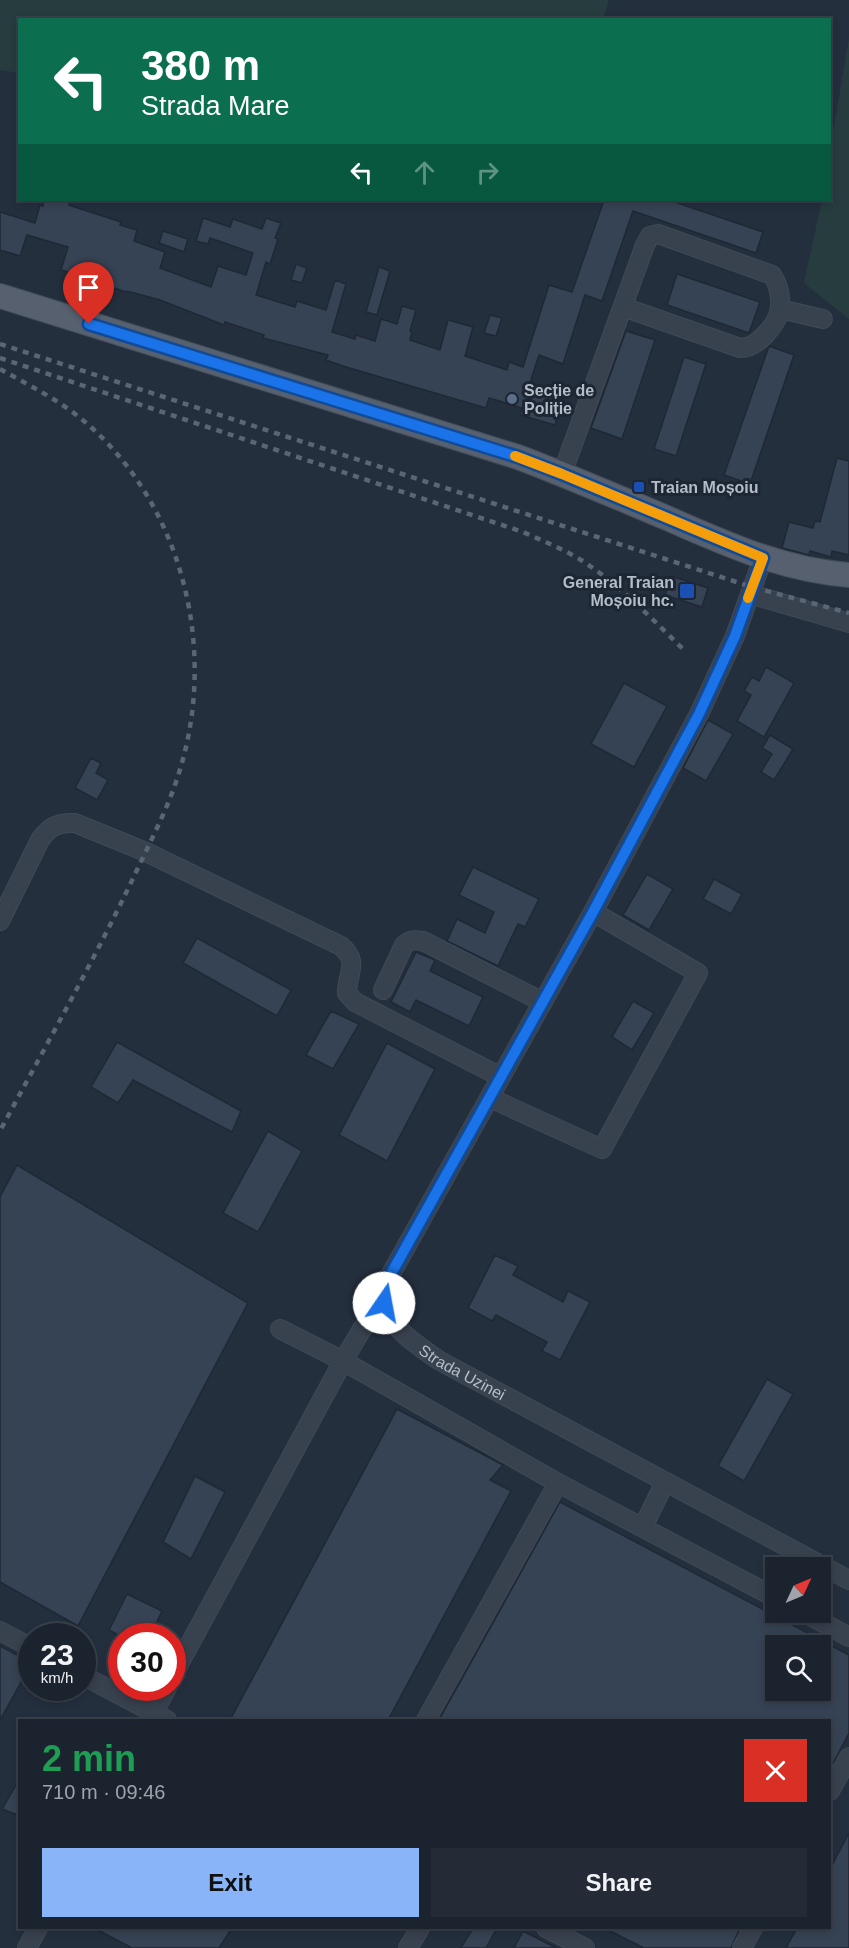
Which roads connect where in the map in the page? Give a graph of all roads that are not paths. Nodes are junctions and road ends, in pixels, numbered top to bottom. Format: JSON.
{"nodes":[{"id":1,"x":0,"y":296,"type":"edge"},
{"id":2,"x":623,"y":307,"type":"junction"},
{"id":3,"x":780,"y":309,"type":"junction"},
{"id":4,"x":823,"y":319,"type":"dead end"},
{"id":5,"x":562,"y":474,"type":"junction"},
{"id":6,"x":763,"y":558,"type":"junction"},
{"id":7,"x":849,"y":575,"type":"edge"},
{"id":8,"x":750,"y":594,"type":"junction"},
{"id":9,"x":849,"y":623,"type":"edge"},
{"id":10,"x":593,"y":912,"type":"junction"},
{"id":11,"x":0,"y":921,"type":"edge"},
{"id":12,"x":383,"y":990,"type":"dead end"},
{"id":13,"x":543,"y":1002,"type":"junction"},
{"id":14,"x":501,"y":1077,"type":"junction"},
{"id":15,"x":490,"y":1098,"type":"junction"},
{"id":16,"x":384,"y":1303,"type":"junction"},
{"id":17,"x":280,"y":1329,"type":"dead end"},
{"id":18,"x":343,"y":1361,"type":"junction"},
{"id":19,"x":665,"y":1482,"type":"junction"},
{"id":20,"x":558,"y":1483,"type":"junction"},
{"id":21,"x":643,"y":1527,"type":"junction"},
{"id":22,"x":849,"y":1580,"type":"edge"},
{"id":23,"x":765,"y":1592,"type":"edge"},
{"id":24,"x":823,"y":1623,"type":"edge"},
{"id":25,"x":0,"y":1631,"type":"edge"},
{"id":26,"x":849,"y":1637,"type":"edge"},
{"id":27,"x":18,"y":1641,"type":"edge"},
{"id":28,"x":186,"y":1651,"type":"edge"},
{"id":29,"x":96,"y":1683,"type":"edge"},
{"id":30,"x":162,"y":1701,"type":"edge"},
{"id":31,"x":156,"y":1718,"type":"edge"},
{"id":32,"x":427,"y":1719,"type":"edge"},
{"id":33,"x":849,"y":1757,"type":"edge"},
{"id":34,"x":831,"y":1789,"type":"edge"},
{"id":35,"x":37,"y":1929,"type":"edge"},
{"id":36,"x":419,"y":1929,"type":"edge"},
{"id":37,"x":548,"y":1929,"type":"edge"},
{"id":38,"x":752,"y":1929,"type":"edge"},
{"id":39,"x":27,"y":1948,"type":"edge"},
{"id":40,"x":408,"y":1948,"type":"edge"},
{"id":41,"x":585,"y":1948,"type":"edge"},
{"id":42,"x":742,"y":1948,"type":"edge"}],
"edges":[{"from":1,"to":5,"type":"main road"},
{"from":2,"to":3,"type":"street"},
{"from":2,"to":3,"type":"street"},
{"from":2,"to":5,"type":"street"},
{"from":3,"to":4,"type":"street"},
{"from":5,"to":6,"type":"main road"},
{"from":6,"to":7,"type":"main road"},
{"from":6,"to":8,"type":"street"},
{"from":8,"to":9,"type":"street"},
{"from":8,"to":10,"type":"street"},
{"from":10,"to":13,"type":"street"},
{"from":10,"to":15,"type":"street"},
{"from":11,"to":14,"type":"street"},
{"from":12,"to":13,"type":"street"},
{"from":13,"to":14,"type":"street"},
{"from":14,"to":15,"type":"street"},
{"from":15,"to":16,"type":"street"},
{"from":16,"to":18,"type":"street"},
{"from":16,"to":19,"type":"street","name":"Strada Uzinei"},
{"from":17,"to":18,"type":"street"},
{"from":18,"to":20,"type":"street"},
{"from":18,"to":28,"type":"street"},
{"from":19,"to":21,"type":"street"},
{"from":19,"to":22,"type":"street","name":"Strada Uzinei"},
{"from":20,"to":21,"type":"street"},
{"from":20,"to":32,"type":"street"},
{"from":21,"to":23,"type":"street"},
{"from":24,"to":26,"type":"street"},
{"from":25,"to":27,"type":"street"},
{"from":29,"to":31,"type":"street"},
{"from":30,"to":31,"type":"street"},
{"from":33,"to":34,"type":"street"},
{"from":35,"to":39,"type":"street"},
{"from":36,"to":40,"type":"street"},
{"from":37,"to":41,"type":"street"},
{"from":38,"to":42,"type":"street"}]}
